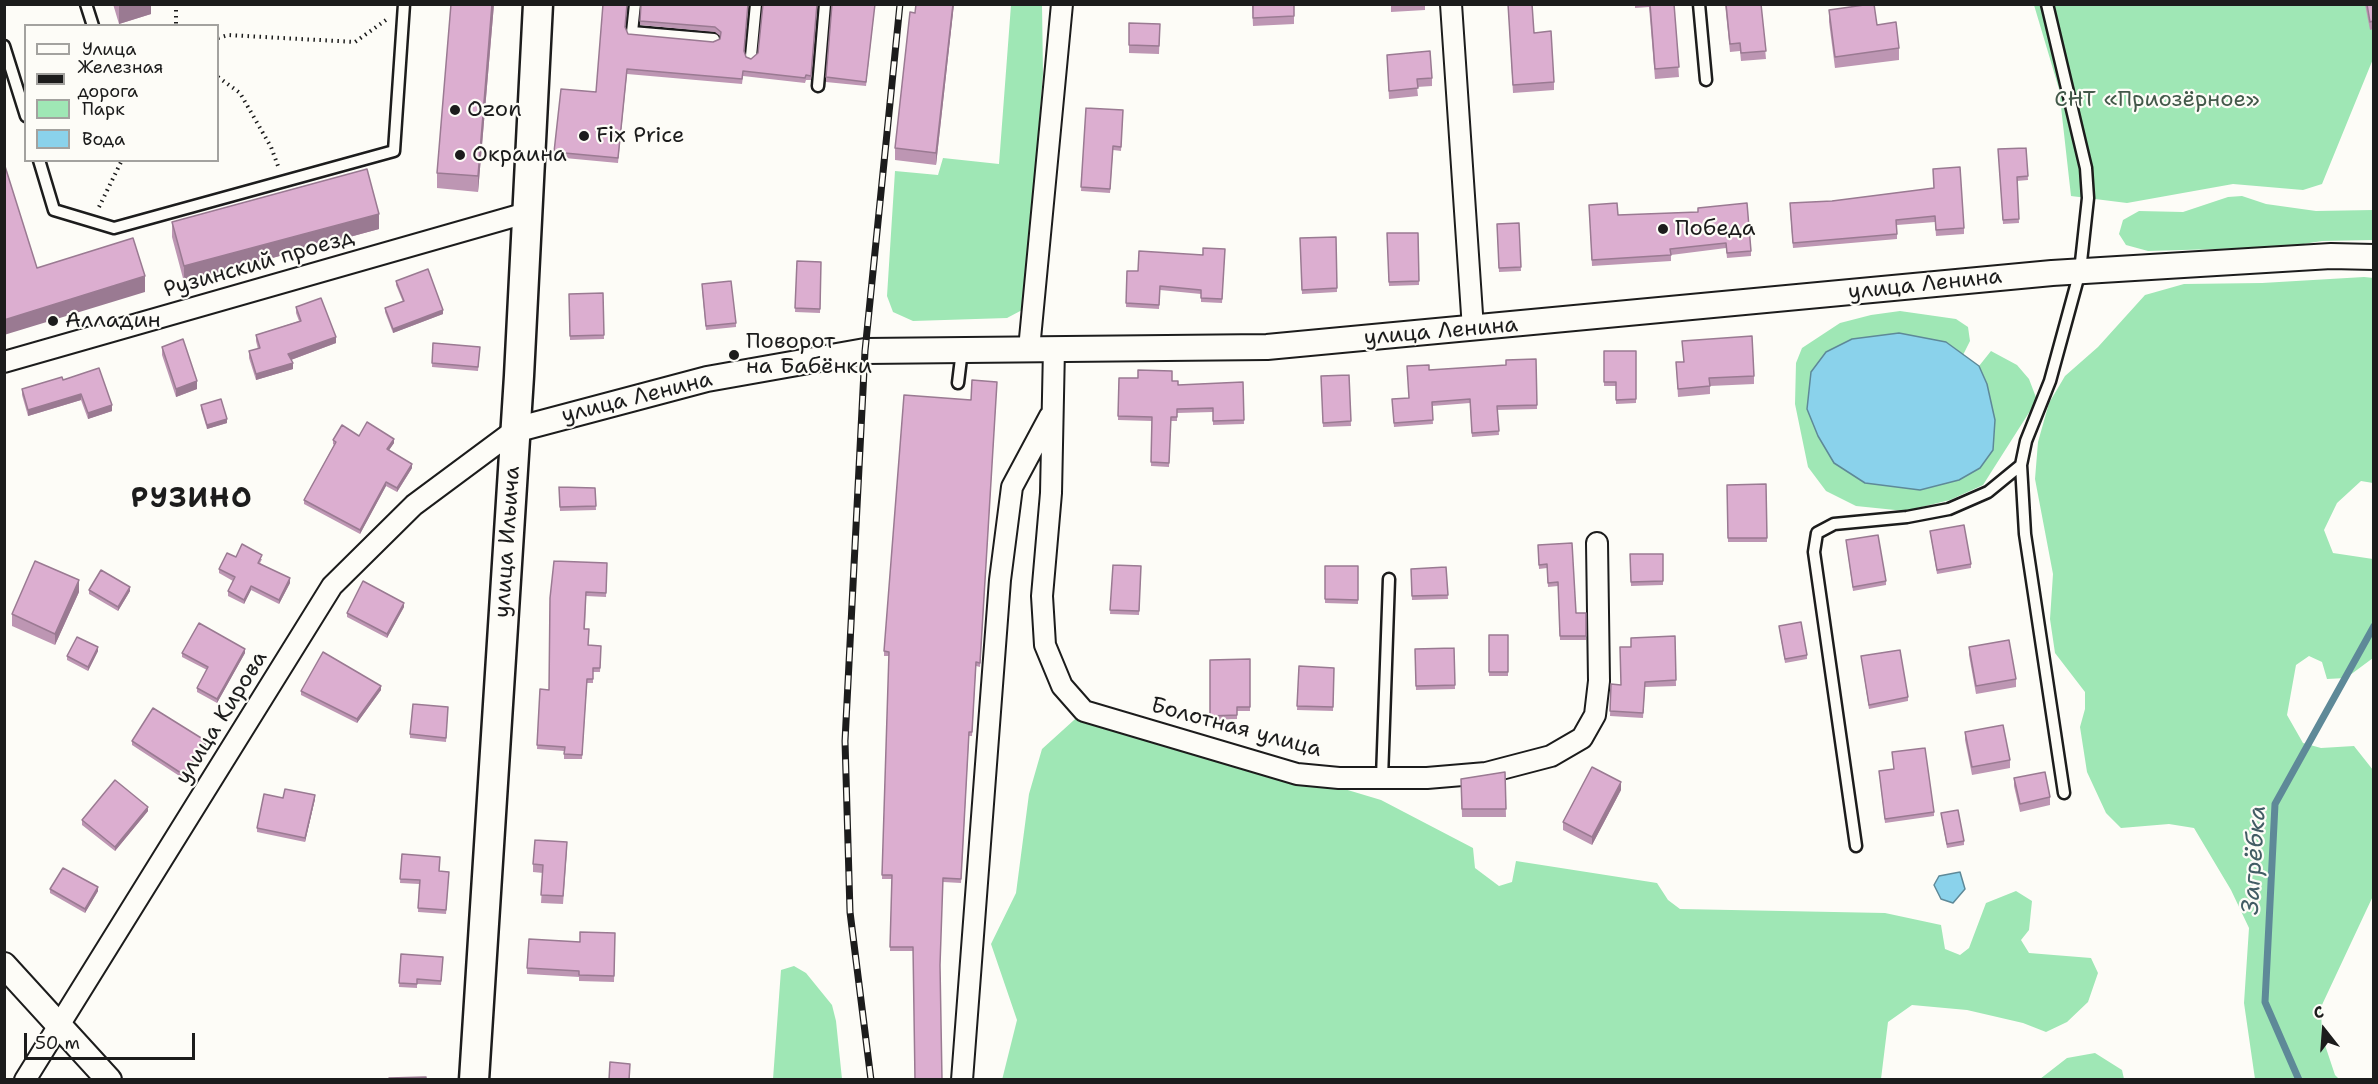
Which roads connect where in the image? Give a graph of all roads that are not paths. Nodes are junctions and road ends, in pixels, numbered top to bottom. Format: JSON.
{"nodes":[{"id":1,"x":86,"y":4,"type":"edge"},
{"id":2,"x":538,"y":4,"type":"edge"},
{"id":3,"x":634,"y":4,"type":"edge"},
{"id":4,"x":756,"y":4,"type":"edge"},
{"id":5,"x":825,"y":4,"type":"edge"},
{"id":6,"x":1062,"y":4,"type":"edge"},
{"id":7,"x":1451,"y":4,"type":"edge"},
{"id":8,"x":1699,"y":4,"type":"edge"},
{"id":9,"x":2047,"y":4,"type":"edge"},
{"id":10,"x":404,"y":6,"type":"edge"},
{"id":11,"x":92,"y":24,"type":"edge"},
{"id":12,"x":714,"y":39,"type":"edge"},
{"id":13,"x":4,"y":46,"type":"edge"},
{"id":14,"x":751,"y":56,"type":"edge"},
{"id":15,"x":20,"y":77,"type":"edge"},
{"id":16,"x":1706,"y":80,"type":"dead end"},
{"id":17,"x":818,"y":86,"type":"dead end"},
{"id":18,"x":24,"y":103,"type":"edge"},
{"id":19,"x":40,"y":162,"type":"edge"},
{"id":20,"x":526,"y":213,"type":"junction"},
{"id":21,"x":2373,"y":257,"type":"edge"},
{"id":22,"x":2080,"y":271,"type":"junction"},
{"id":23,"x":1473,"y":329,"type":"junction"},
{"id":24,"x":1054,"y":348,"type":"junction"},
{"id":25,"x":1029,"y":349,"type":"junction"},
{"id":26,"x":962,"y":350,"type":"junction"},
{"id":27,"x":4,"y":362,"type":"edge"},
{"id":28,"x":958,"y":383,"type":"dead end"},
{"id":29,"x":1053,"y":411,"type":"junction"},
{"id":30,"x":515,"y":430,"type":"junction"},
{"id":31,"x":2021,"y":465,"type":"junction"},
{"id":32,"x":1597,"y":543,"type":"dead end"},
{"id":33,"x":1389,"y":579,"type":"dead end"},
{"id":34,"x":1382,"y":778,"type":"junction"},
{"id":35,"x":2064,"y":793,"type":"dead end"},
{"id":36,"x":1856,"y":846,"type":"dead end"},
{"id":37,"x":4,"y":964,"type":"edge"},
{"id":38,"x":60,"y":1026,"type":"junction"},
{"id":39,"x":26,"y":1080,"type":"edge"},
{"id":40,"x":109,"y":1080,"type":"edge"},
{"id":41,"x":474,"y":1080,"type":"edge"},
{"id":42,"x":962,"y":1080,"type":"edge"}],
"edges":[{"from":1,"to":11,"type":"lane"},
{"from":2,"to":20,"type":"main road","name":"улица Ильича"},
{"from":3,"to":12,"type":"lane"},
{"from":4,"to":14,"type":"lane"},
{"from":5,"to":17,"type":"lane"},
{"from":6,"to":25,"type":"street"},
{"from":7,"to":23,"type":"street"},
{"from":8,"to":16,"type":"lane"},
{"from":9,"to":22,"type":"lane"},
{"from":10,"to":19,"type":"lane"},
{"from":13,"to":15,"type":"lane"},
{"from":15,"to":18,"type":"lane"},
{"from":20,"to":27,"type":"street","name":"Рузинский проезд"},
{"from":20,"to":30,"type":"main road","name":"улица Ильича"},
{"from":21,"to":22,"type":"street","name":"улица Ленина"},
{"from":22,"to":23,"type":"street","name":"улица Ленина"},
{"from":22,"to":31,"type":"lane"},
{"from":23,"to":24,"type":"street","name":"улица Ленина"},
{"from":24,"to":25,"type":"street","name":"улица Ленина"},
{"from":24,"to":29,"type":"street","name":"Болотная улица"},
{"from":25,"to":26,"type":"street","name":"улица Ленина"},
{"from":26,"to":28,"type":"lane"},
{"from":26,"to":30,"type":"street","name":"улица Ленина"},
{"from":29,"to":34,"type":"street","name":"Болотная улица"},
{"from":29,"to":42,"type":"street"},
{"from":30,"to":38,"type":"street","name":"улица Кирова"},
{"from":30,"to":41,"type":"main road","name":"улица Ильича"},
{"from":31,"to":35,"type":"lane"},
{"from":31,"to":36,"type":"lane"},
{"from":32,"to":34,"type":"street","name":"Болотная улица"},
{"from":33,"to":34,"type":"lane"},
{"from":37,"to":38,"type":"street"},
{"from":38,"to":39,"type":"street","name":"улица Кирова"},
{"from":38,"to":40,"type":"street"}]}
